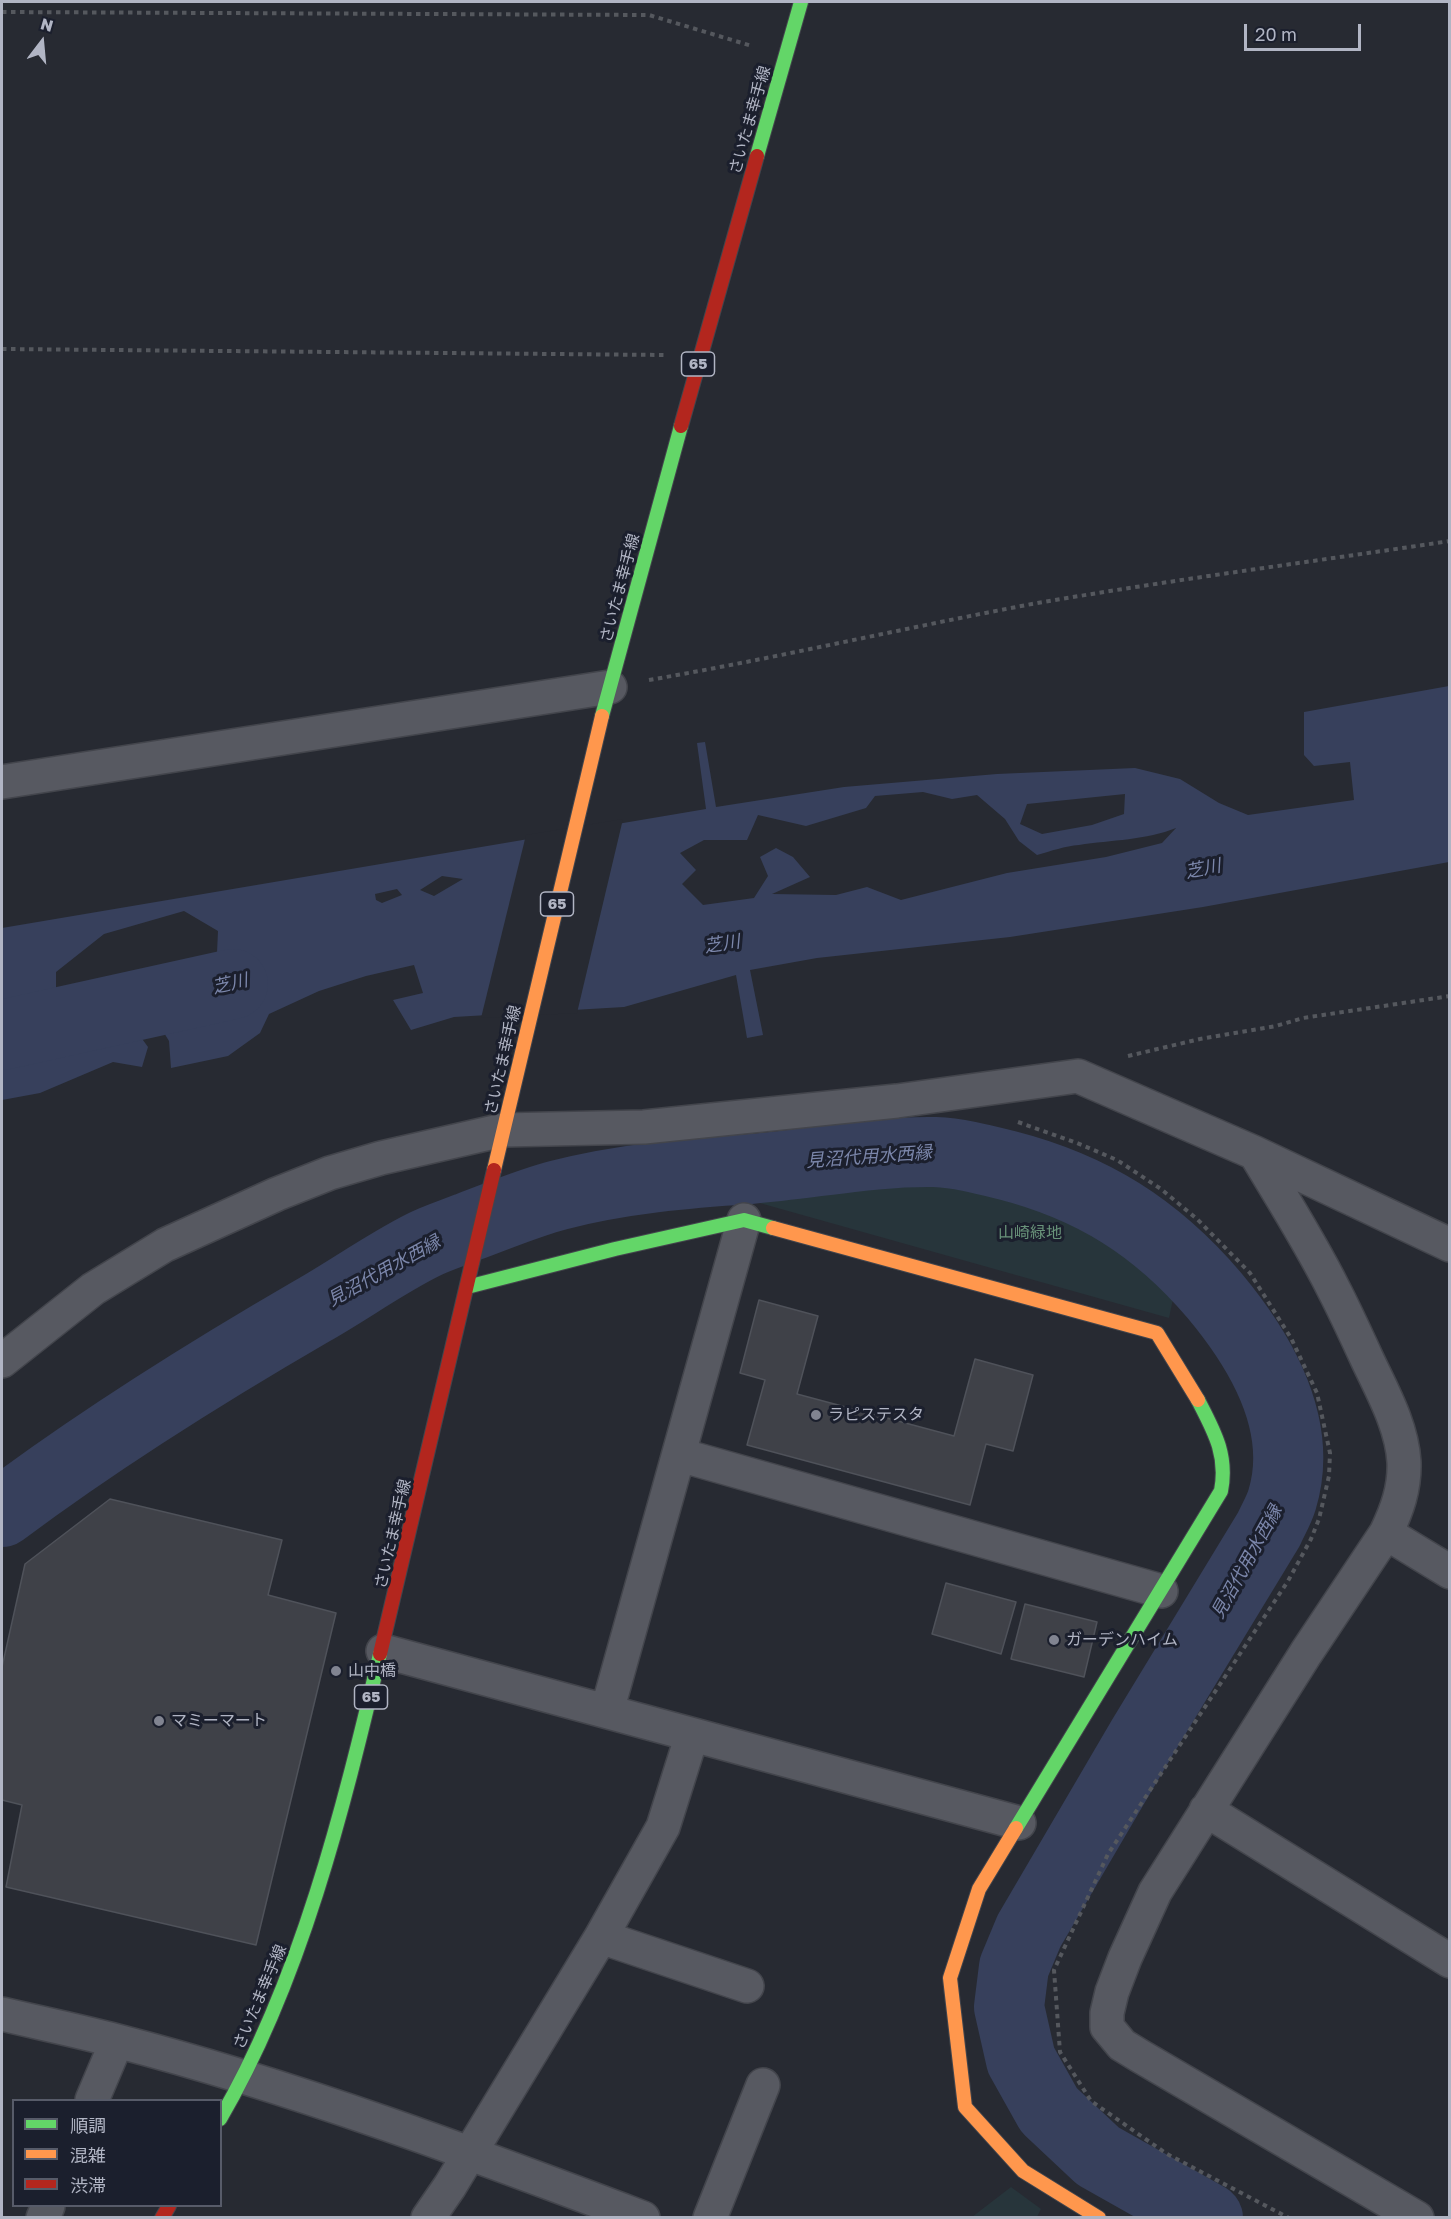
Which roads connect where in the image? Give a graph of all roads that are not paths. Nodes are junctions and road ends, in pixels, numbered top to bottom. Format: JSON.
{"nodes":[{"id":1,"x":801,"y":2,"type":"edge"},
{"id":2,"x":610,"y":687,"type":"junction"},
{"id":3,"x":2,"y":782,"type":"edge"},
{"id":4,"x":503,"y":1130,"type":"junction"},
{"id":5,"x":1255,"y":1153,"type":"junction"},
{"id":6,"x":744,"y":1220,"type":"junction"},
{"id":7,"x":1449,"y":1245,"type":"edge"},
{"id":8,"x":467,"y":1287,"type":"junction"},
{"id":9,"x":2,"y":1361,"type":"edge"},
{"id":10,"x":680,"y":1455,"type":"junction"},
{"id":11,"x":1386,"y":1533,"type":"junction"},
{"id":12,"x":1449,"y":1572,"type":"edge"},
{"id":13,"x":1161,"y":1591,"type":"junction"},
{"id":14,"x":383,"y":1651,"type":"junction"},
{"id":15,"x":607,"y":1711,"type":"junction"},
{"id":16,"x":692,"y":1735,"type":"junction"},
{"id":17,"x":1206,"y":1810,"type":"junction"},
{"id":18,"x":1019,"y":1823,"type":"junction"},
{"id":19,"x":601,"y":1937,"type":"junction"},
{"id":20,"x":1449,"y":1961,"type":"edge"},
{"id":21,"x":747,"y":1986,"type":"dead end"},
{"id":22,"x":2,"y":2014,"type":"edge"},
{"id":23,"x":117,"y":2041,"type":"junction"},
{"id":24,"x":244,"y":2078,"type":"junction"},
{"id":25,"x":763,"y":2085,"type":"dead end"},
{"id":26,"x":92,"y":2099,"type":"edge"},
{"id":27,"x":222,"y":2116,"type":"edge"},
{"id":28,"x":470,"y":2152,"type":"junction"},
{"id":29,"x":428,"y":2217,"type":"edge"},
{"id":30,"x":643,"y":2217,"type":"edge"},
{"id":31,"x":710,"y":2217,"type":"edge"},
{"id":32,"x":1100,"y":2217,"type":"edge"},
{"id":33,"x":1417,"y":2217,"type":"edge"}],
"edges":[{"from":1,"to":2,"type":"main road","name":"さいたま幸手線","number":"65"},
{"from":2,"to":3,"type":"street"},
{"from":2,"to":4,"type":"main road","name":"さいたま幸手線","number":"65"},
{"from":4,"to":5,"type":"street"},
{"from":4,"to":8,"type":"main road","name":"さいたま幸手線","number":"65"},
{"from":4,"to":9,"type":"street"},
{"from":5,"to":7,"type":"street"},
{"from":5,"to":11,"type":"street"},
{"from":6,"to":8,"type":"main road"},
{"from":6,"to":10,"type":"street"},
{"from":6,"to":13,"type":"main road"},
{"from":8,"to":14,"type":"main road","name":"さいたま幸手線","number":"65"},
{"from":10,"to":13,"type":"street"},
{"from":10,"to":15,"type":"street"},
{"from":11,"to":12,"type":"street"},
{"from":11,"to":17,"type":"street"},
{"from":13,"to":18,"type":"main road"},
{"from":14,"to":15,"type":"street"},
{"from":14,"to":24,"type":"main road","name":"さいたま幸手線","number":"65"},
{"from":15,"to":16,"type":"street"},
{"from":16,"to":18,"type":"street"},
{"from":16,"to":19,"type":"street"},
{"from":17,"to":20,"type":"street"},
{"from":17,"to":33,"type":"street"},
{"from":18,"to":32,"type":"main road"},
{"from":19,"to":21,"type":"street"},
{"from":19,"to":28,"type":"street"},
{"from":22,"to":23,"type":"street"},
{"from":23,"to":24,"type":"street"},
{"from":23,"to":26,"type":"street"},
{"from":24,"to":27,"type":"main road","name":"さいたま幸手線","number":"65"},
{"from":24,"to":28,"type":"street"},
{"from":25,"to":31,"type":"street"},
{"from":28,"to":29,"type":"street"},
{"from":28,"to":30,"type":"street"}]}
